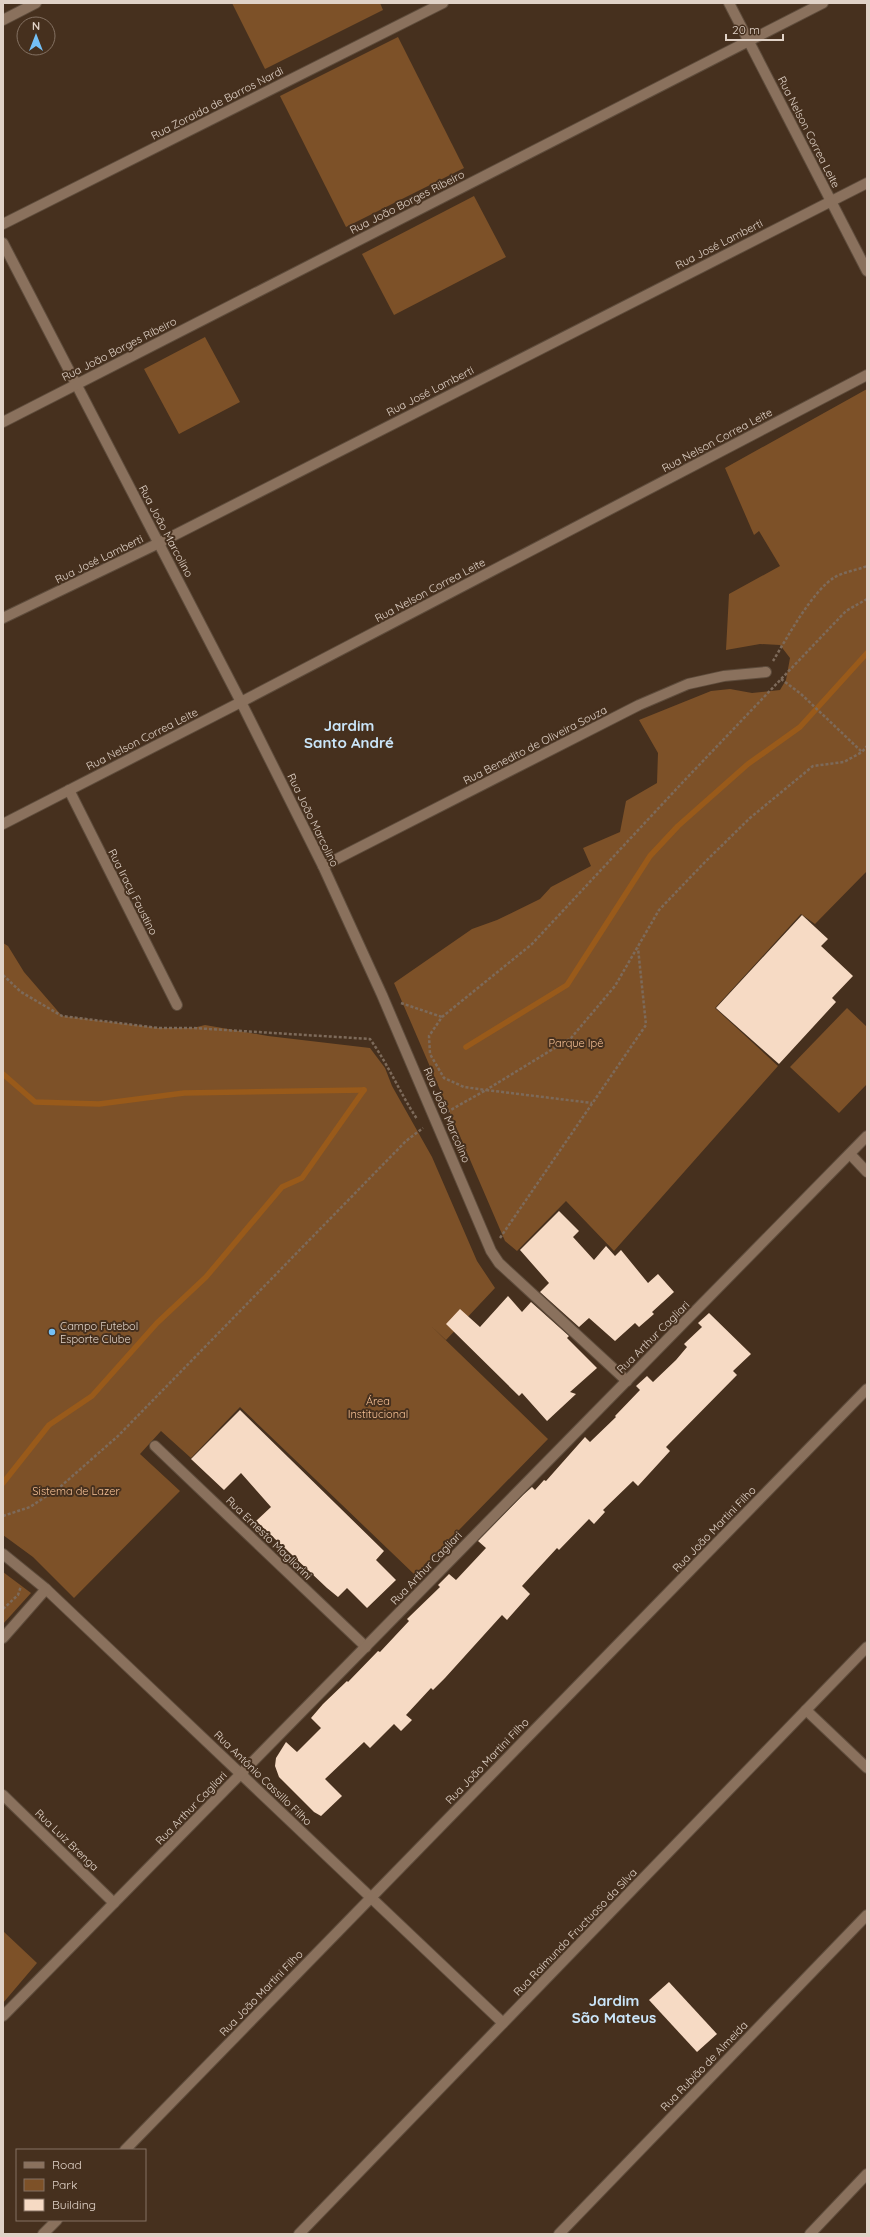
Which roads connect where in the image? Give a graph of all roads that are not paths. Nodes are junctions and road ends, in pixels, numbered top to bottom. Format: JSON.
{"nodes":[{"id":1,"x":36,"y":3,"type":"edge"},
{"id":2,"x":442,"y":3,"type":"edge"},
{"id":3,"x":730,"y":3,"type":"edge"},
{"id":4,"x":823,"y":3,"type":"edge"},
{"id":5,"x":3,"y":20,"type":"edge"},
{"id":6,"x":749,"y":40,"type":"junction"},
{"id":7,"x":867,"y":182,"type":"edge"},
{"id":8,"x":830,"y":201,"type":"junction"},
{"id":9,"x":3,"y":224,"type":"edge"},
{"id":10,"x":3,"y":243,"type":"edge"},
{"id":11,"x":867,"y":271,"type":"edge"},
{"id":12,"x":867,"y":375,"type":"edge"},
{"id":13,"x":77,"y":384,"type":"junction"},
{"id":14,"x":3,"y":422,"type":"edge"},
{"id":15,"x":159,"y":542,"type":"junction"},
{"id":16,"x":3,"y":618,"type":"edge"},
{"id":17,"x":766,"y":672,"type":"road end"},
{"id":18,"x":241,"y":702,"type":"junction"},
{"id":19,"x":69,"y":790,"type":"junction"},
{"id":20,"x":3,"y":824,"type":"edge"},
{"id":21,"x":322,"y":866,"type":"junction"},
{"id":22,"x":177,"y":1005,"type":"dead end"},
{"id":23,"x":867,"y":1136,"type":"edge"},
{"id":24,"x":850,"y":1154,"type":"junction"},
{"id":25,"x":867,"y":1172,"type":"edge"},
{"id":26,"x":627,"y":1381,"type":"junction"},
{"id":27,"x":867,"y":1389,"type":"edge"},
{"id":28,"x":155,"y":1446,"type":"dead end"},
{"id":29,"x":3,"y":1554,"type":"edge"},
{"id":30,"x":46,"y":1589,"type":"junction"},
{"id":31,"x":3,"y":1638,"type":"edge"},
{"id":32,"x":366,"y":1647,"type":"junction"},
{"id":33,"x":867,"y":1647,"type":"edge"},
{"id":34,"x":806,"y":1710,"type":"junction"},
{"id":35,"x":867,"y":1768,"type":"edge"},
{"id":36,"x":241,"y":1774,"type":"junction"},
{"id":37,"x":3,"y":1795,"type":"edge"},
{"id":38,"x":372,"y":1897,"type":"junction"},
{"id":39,"x":114,"y":1903,"type":"junction"},
{"id":40,"x":867,"y":1915,"type":"edge"},
{"id":41,"x":3,"y":2016,"type":"edge"},
{"id":42,"x":503,"y":2023,"type":"junction"},
{"id":43,"x":126,"y":2149,"type":"edge"},
{"id":44,"x":867,"y":2174,"type":"edge"},
{"id":45,"x":56,"y":2221,"type":"edge"},
{"id":46,"x":43,"y":2234,"type":"edge"},
{"id":47,"x":299,"y":2234,"type":"edge"},
{"id":48,"x":558,"y":2234,"type":"edge"},
{"id":49,"x":810,"y":2234,"type":"edge"}],
"edges":[{"from":1,"to":5,"type":"street"},
{"from":2,"to":9,"type":"street","name":"Rua Zoraida de Barros Nardi"},
{"from":3,"to":6,"type":"street","name":"Rua Nelson Correa Leite"},
{"from":4,"to":6,"type":"street","name":"Rua João Borges Ribeiro"},
{"from":6,"to":8,"type":"street","name":"Rua Nelson Correa Leite"},
{"from":6,"to":13,"type":"street","name":"Rua João Borges Ribeiro"},
{"from":7,"to":8,"type":"street","name":"Rua José Lamberti"},
{"from":8,"to":11,"type":"street","name":"Rua Nelson Correa Leite"},
{"from":8,"to":15,"type":"street","name":"Rua José Lamberti"},
{"from":10,"to":13,"type":"street","name":"Rua João Marcolino"},
{"from":12,"to":18,"type":"street","name":"Rua Nelson Correa Leite"},
{"from":13,"to":14,"type":"street","name":"Rua João Borges Ribeiro"},
{"from":13,"to":15,"type":"street","name":"Rua João Marcolino"},
{"from":15,"to":16,"type":"street","name":"Rua José Lamberti"},
{"from":15,"to":18,"type":"street","name":"Rua João Marcolino"},
{"from":17,"to":21,"type":"street","name":"Rua Benedito de Oliveira Souza"},
{"from":18,"to":19,"type":"street","name":"Rua Nelson Correa Leite"},
{"from":18,"to":21,"type":"street","name":"Rua João Marcolino"},
{"from":19,"to":20,"type":"street","name":"Rua Nelson Correa Leite"},
{"from":19,"to":22,"type":"street","name":"Rua Iracy Faustino"},
{"from":21,"to":26,"type":"street","name":"Rua João Marcolino"},
{"from":23,"to":24,"type":"street","name":"Rua Arthur Cagliari"},
{"from":24,"to":25,"type":"street"},
{"from":24,"to":26,"type":"street","name":"Rua Arthur Cagliari"},
{"from":26,"to":32,"type":"street","name":"Rua Arthur Cagliari"},
{"from":27,"to":38,"type":"street","name":"Rua João Martini Filho"},
{"from":28,"to":32,"type":"street","name":"Rua Ernesto Magliorini"},
{"from":29,"to":30,"type":"street","name":"Rua Antônio Cassillo Filho"},
{"from":30,"to":31,"type":"street"},
{"from":30,"to":36,"type":"street","name":"Rua Antônio Cassillo Filho"},
{"from":32,"to":36,"type":"street","name":"Rua Arthur Cagliari"},
{"from":33,"to":34,"type":"street","name":"Rua Raimundo Fructuoso da Silva"},
{"from":34,"to":35,"type":"street"},
{"from":34,"to":42,"type":"street","name":"Rua Raimundo Fructuoso da Silva"},
{"from":36,"to":38,"type":"street","name":"Rua Antônio Cassillo Filho"},
{"from":36,"to":39,"type":"street","name":"Rua Arthur Cagliari"},
{"from":37,"to":39,"type":"street","name":"Rua Luiz Brenga"},
{"from":38,"to":42,"type":"street","name":"Rua Antônio Cassillo Filho"},
{"from":38,"to":43,"type":"street","name":"Rua João Martini Filho"},
{"from":39,"to":41,"type":"street","name":"Rua Arthur Cagliari"},
{"from":40,"to":48,"type":"street","name":"Rua Rubião de Almeida"},
{"from":42,"to":47,"type":"street","name":"Rua Raimundo Fructuoso da Silva"},
{"from":44,"to":49,"type":"street"},
{"from":45,"to":46,"type":"street"}]}
